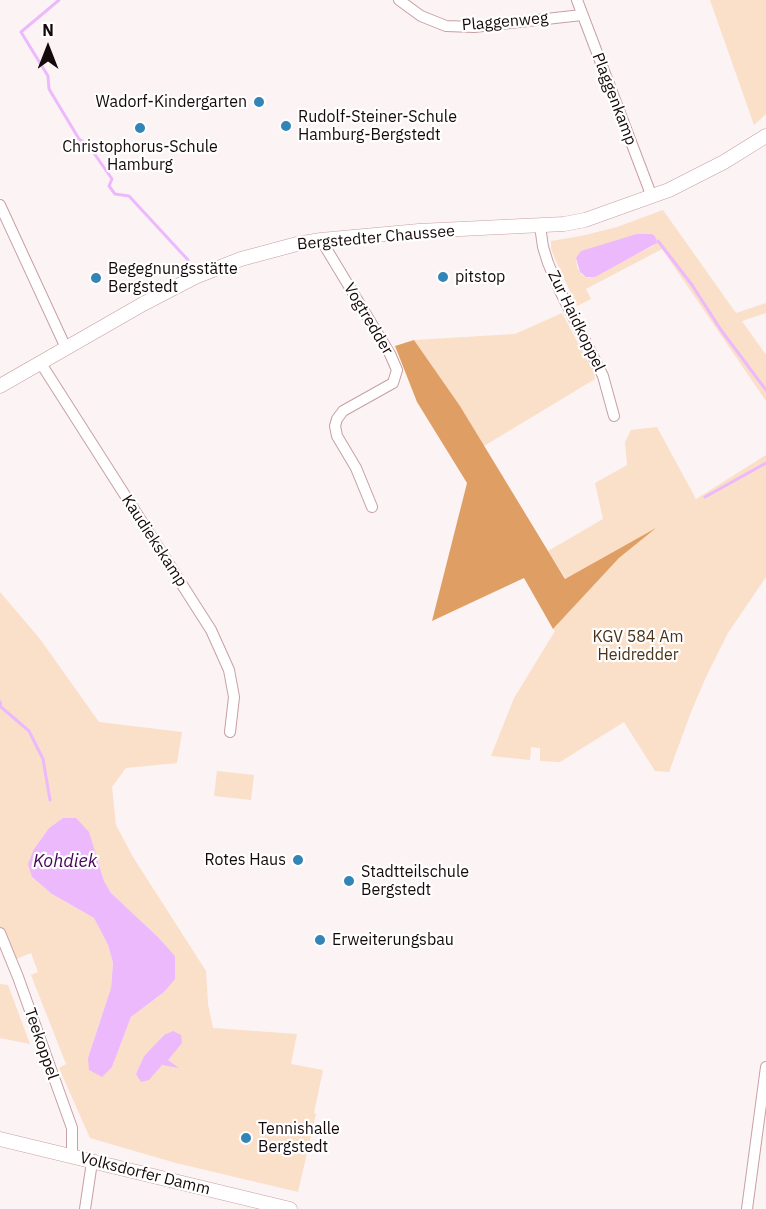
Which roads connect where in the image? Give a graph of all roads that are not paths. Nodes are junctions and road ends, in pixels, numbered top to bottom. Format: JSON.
{"nodes":[{"id":1,"x":399,"y":0,"type":"edge"},
{"id":2,"x":577,"y":0,"type":"edge"},
{"id":3,"x":582,"y":15,"type":"junction"},
{"id":4,"x":766,"y":136,"type":"edge"},
{"id":5,"x":652,"y":197,"type":"junction"},
{"id":6,"x":0,"y":205,"type":"edge"},
{"id":7,"x":540,"y":226,"type":"junction"},
{"id":8,"x":321,"y":240,"type":"junction"},
{"id":9,"x":66,"y":348,"type":"junction"},
{"id":10,"x":40,"y":362,"type":"junction"},
{"id":11,"x":0,"y":386,"type":"edge"},
{"id":12,"x":614,"y":416,"type":"dead end"},
{"id":13,"x":372,"y":507,"type":"dead end"},
{"id":14,"x":230,"y":732,"type":"dead end"},
{"id":15,"x":0,"y":933,"type":"edge"},
{"id":16,"x":766,"y":1068,"type":"edge"},
{"id":17,"x":0,"y":1139,"type":"edge"},
{"id":18,"x":72,"y":1156,"type":"junction"},
{"id":19,"x":92,"y":1162,"type":"junction"},
{"id":20,"x":85,"y":1209,"type":"edge"},
{"id":21,"x":290,"y":1209,"type":"edge"},
{"id":22,"x":747,"y":1209,"type":"edge"}],
"edges":[{"from":1,"to":3,"type":"street","name":"Plaggenweg"},
{"from":2,"to":3,"type":"street","name":"Plaggenkamp"},
{"from":3,"to":5,"type":"street","name":"Plaggenkamp"},
{"from":4,"to":5,"type":"main road","name":"Bergstedter Chaussee"},
{"from":5,"to":7,"type":"main road","name":"Bergstedter Chaussee"},
{"from":6,"to":9,"type":"street"},
{"from":7,"to":8,"type":"main road","name":"Bergstedter Chaussee"},
{"from":7,"to":12,"type":"street","name":"Zur Haidkoppel"},
{"from":8,"to":9,"type":"main road","name":"Bergstedter Chaussee"},
{"from":8,"to":13,"type":"street","name":"Vogtredder"},
{"from":9,"to":10,"type":"main road","name":"Bergstedter Chaussee"},
{"from":10,"to":11,"type":"main road","name":"Bergstedter Chaussee"},
{"from":10,"to":14,"type":"street","name":"Kaudiekskamp"},
{"from":15,"to":18,"type":"street","name":"Teekoppel"},
{"from":16,"to":22,"type":"street"},
{"from":17,"to":18,"type":"main road","name":"Volksdorfer Damm"},
{"from":18,"to":19,"type":"main road","name":"Volksdorfer Damm"},
{"from":19,"to":20,"type":"street"},
{"from":19,"to":21,"type":"main road","name":"Volksdorfer Damm"}]}
